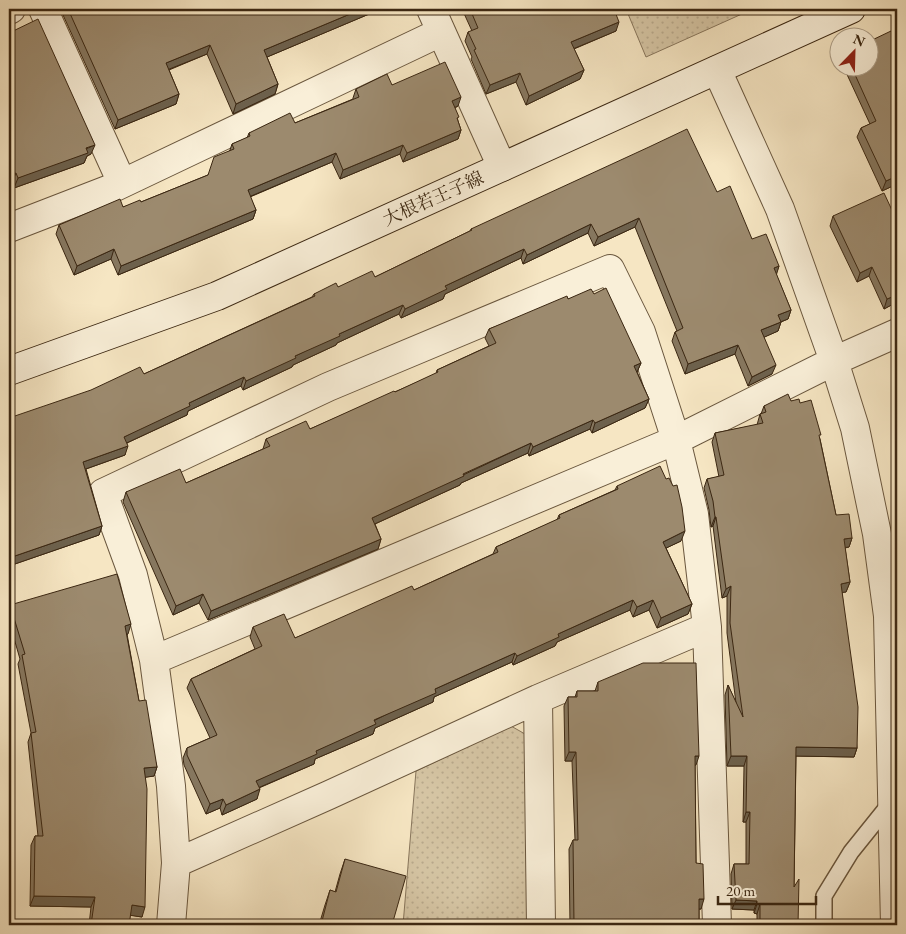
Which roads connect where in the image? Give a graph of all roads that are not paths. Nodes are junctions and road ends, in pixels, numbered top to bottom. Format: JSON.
{"nodes":[{"id":1,"x":43,"y":9,"type":"edge"},
{"id":2,"x":851,"y":9,"type":"edge"},
{"id":3,"x":436,"y":20,"type":"edge"},
{"id":4,"x":717,"y":70,"type":"junction"},
{"id":5,"x":502,"y":167,"type":"junction"},
{"id":6,"x":122,"y":183,"type":"junction"},
{"id":7,"x":9,"y":228,"type":"edge"},
{"id":8,"x":897,"y":332,"type":"edge"},
{"id":9,"x":834,"y":360,"type":"junction"},
{"id":10,"x":9,"y":371,"type":"edge"},
{"id":11,"x":676,"y":440,"type":"junction"},
{"id":12,"x":707,"y":628,"type":"junction"},
{"id":13,"x":154,"y":660,"type":"junction"},
{"id":14,"x":538,"y":699,"type":"junction"},
{"id":15,"x":893,"y":800,"type":"junction"},
{"id":16,"x":176,"y":863,"type":"junction"},
{"id":17,"x":171,"y":925,"type":"edge"},
{"id":18,"x":541,"y":925,"type":"edge"},
{"id":19,"x":717,"y":925,"type":"edge"},
{"id":20,"x":824,"y":925,"type":"edge"},
{"id":21,"x":895,"y":925,"type":"edge"}],
"edges":[{"from":1,"to":6,"type":"street"},
{"from":2,"to":4,"type":"street","name":"大根若王子線"},
{"from":3,"to":5,"type":"street"},
{"from":3,"to":6,"type":"street"},
{"from":4,"to":5,"type":"street","name":"大根若王子線"},
{"from":4,"to":9,"type":"street"},
{"from":5,"to":10,"type":"street","name":"大根若王子線"},
{"from":6,"to":7,"type":"street"},
{"from":8,"to":9,"type":"street"},
{"from":9,"to":11,"type":"street"},
{"from":9,"to":15,"type":"street"},
{"from":11,"to":12,"type":"street"},
{"from":11,"to":13,"type":"street"},
{"from":11,"to":13,"type":"street"},
{"from":12,"to":14,"type":"street"},
{"from":12,"to":19,"type":"street"},
{"from":13,"to":16,"type":"street"},
{"from":14,"to":16,"type":"street"},
{"from":14,"to":18,"type":"street"},
{"from":15,"to":20,"type":"lane"},
{"from":15,"to":21,"type":"street"},
{"from":16,"to":17,"type":"street"}]}
